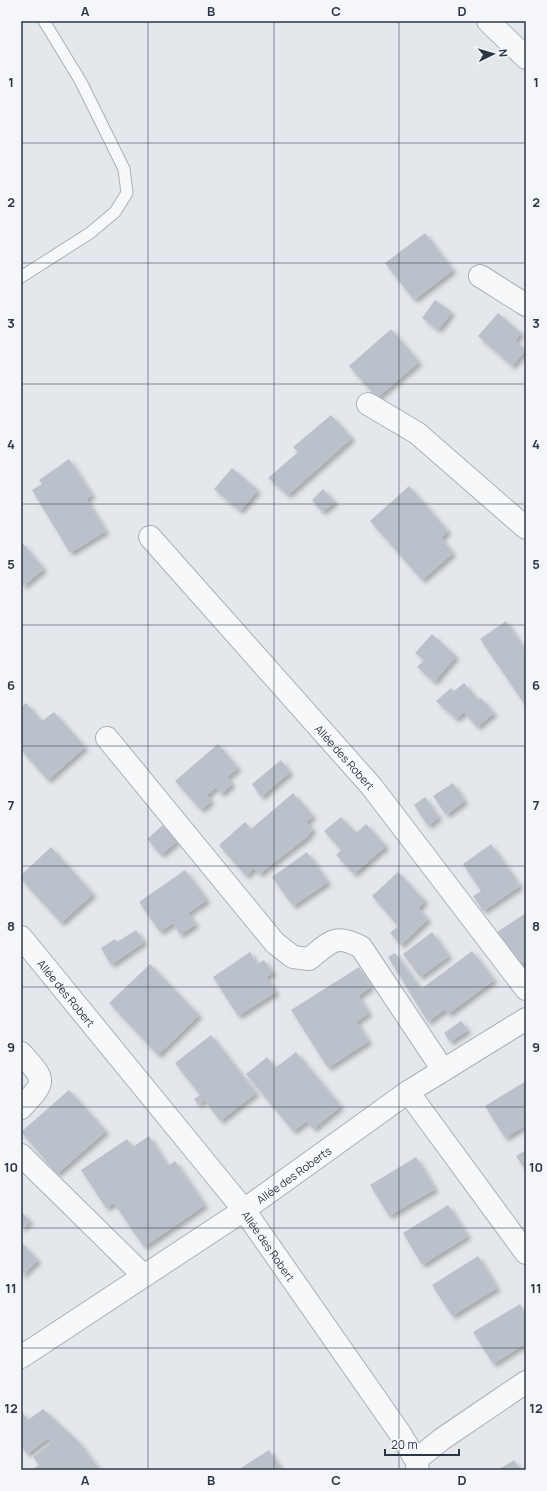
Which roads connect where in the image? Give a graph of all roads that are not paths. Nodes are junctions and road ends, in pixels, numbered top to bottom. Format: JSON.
{"nodes":[{"id":1,"x":44,"y":21,"type":"edge"},
{"id":2,"x":488,"y":21,"type":"edge"},
{"id":3,"x":526,"y":58,"type":"edge"},
{"id":4,"x":480,"y":276,"type":"dead end"},
{"id":5,"x":21,"y":277,"type":"edge"},
{"id":6,"x":526,"y":305,"type":"edge"},
{"id":7,"x":368,"y":404,"type":"dead end"},
{"id":8,"x":526,"y":528,"type":"edge"},
{"id":9,"x":150,"y":537,"type":"dead end"},
{"id":10,"x":107,"y":738,"type":"dead end"},
{"id":11,"x":21,"y":937,"type":"edge"},
{"id":12,"x":526,"y":989,"type":"edge"},
{"id":13,"x":526,"y":1018,"type":"edge"},
{"id":14,"x":21,"y":1053,"type":"edge"},
{"id":15,"x":443,"y":1070,"type":"junction"},
{"id":16,"x":408,"y":1092,"type":"junction"},
{"id":17,"x":21,"y":1108,"type":"edge"},
{"id":18,"x":21,"y":1155,"type":"edge"},
{"id":19,"x":244,"y":1210,"type":"junction"},
{"id":20,"x":526,"y":1253,"type":"edge"},
{"id":21,"x":143,"y":1275,"type":"junction"},
{"id":22,"x":21,"y":1357,"type":"edge"},
{"id":23,"x":526,"y":1382,"type":"edge"},
{"id":24,"x":417,"y":1465,"type":"edge"}],
"edges":[{"from":1,"to":5,"type":"lane"},
{"from":2,"to":3,"type":"street"},
{"from":4,"to":6,"type":"street"},
{"from":7,"to":8,"type":"street"},
{"from":9,"to":12,"type":"street","name":"Allée des Robert"},
{"from":10,"to":15,"type":"street"},
{"from":11,"to":19,"type":"street","name":"Allée des Robert"},
{"from":13,"to":15,"type":"street","name":"Allée des Roberts"},
{"from":14,"to":17,"type":"street"},
{"from":15,"to":16,"type":"street","name":"Allée des Roberts"},
{"from":16,"to":19,"type":"street","name":"Allée des Roberts"},
{"from":16,"to":20,"type":"street"},
{"from":18,"to":21,"type":"street"},
{"from":19,"to":21,"type":"street","name":"Allée des Roberts"},
{"from":19,"to":24,"type":"street","name":"Allée des Robert"},
{"from":21,"to":22,"type":"street","name":"Allée des Roberts"},
{"from":23,"to":24,"type":"street","name":"Allée des Robert"}]}
